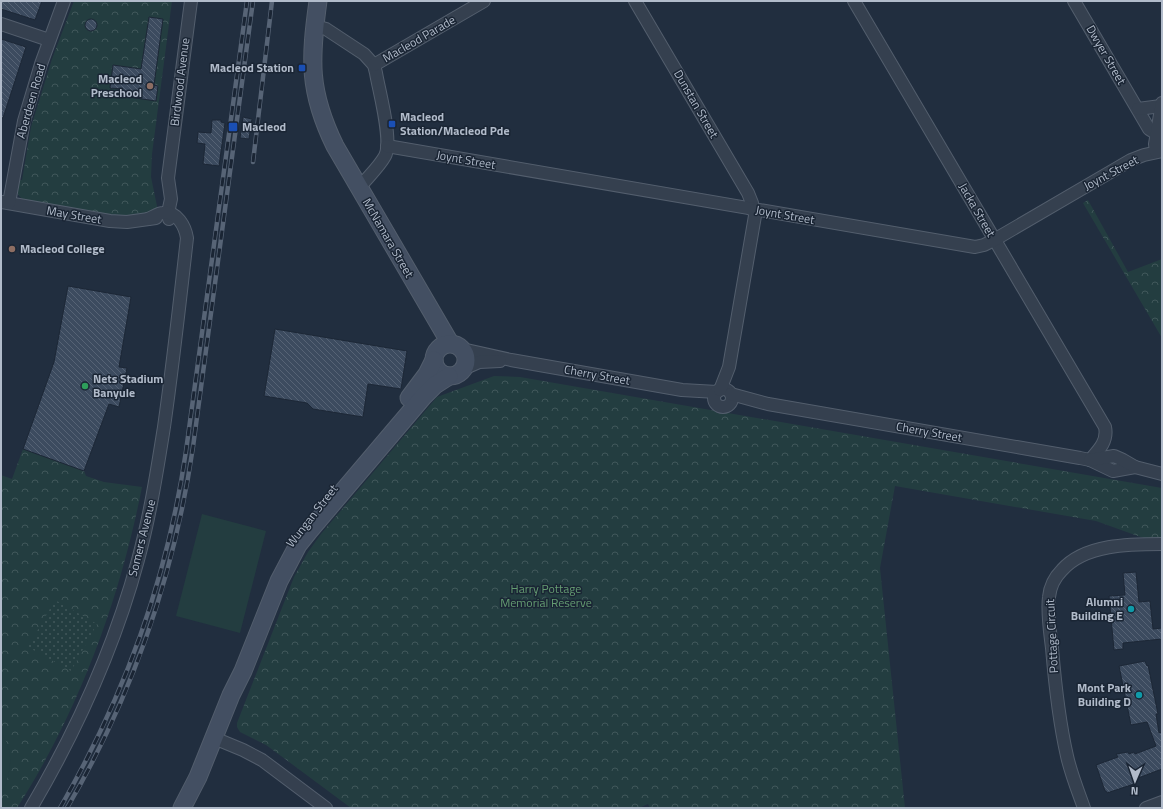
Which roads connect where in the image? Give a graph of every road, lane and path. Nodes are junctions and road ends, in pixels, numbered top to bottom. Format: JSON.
{"nodes":[{"id":1,"x":64,"y":1,"type":"edge"},
{"id":2,"x":191,"y":1,"type":"edge"},
{"id":3,"x":318,"y":1,"type":"edge"},
{"id":4,"x":484,"y":1,"type":"edge"},
{"id":5,"x":635,"y":1,"type":"edge"},
{"id":6,"x":854,"y":1,"type":"edge"},
{"id":7,"x":1074,"y":1,"type":"edge"},
{"id":8,"x":1,"y":24,"type":"edge"},
{"id":9,"x":314,"y":26,"type":"junction"},
{"id":10,"x":50,"y":40,"type":"junction"},
{"id":11,"x":374,"y":65,"type":"junction"},
{"id":12,"x":1162,"y":104,"type":"edge"},
{"id":13,"x":1138,"y":109,"type":"junction"},
{"id":14,"x":1157,"y":134,"type":"junction"},
{"id":15,"x":387,"y":146,"type":"junction"},
{"id":16,"x":1159,"y":152,"type":"edge"},
{"id":17,"x":359,"y":188,"type":"junction"},
{"id":18,"x":5,"y":203,"type":"edge"},
{"id":19,"x":754,"y":210,"type":"junction"},
{"id":20,"x":169,"y":216,"type":"junction"},
{"id":21,"x":994,"y":240,"type":"junction"},
{"id":22,"x":445,"y":351,"type":"junction"},
{"id":23,"x":511,"y":360,"type":"junction"},
{"id":24,"x":456,"y":372,"type":"junction"},
{"id":25,"x":724,"y":396,"type":"junction"},
{"id":26,"x":1085,"y":459,"type":"junction"},
{"id":27,"x":1162,"y":474,"type":"edge"},
{"id":28,"x":1162,"y":544,"type":"edge"},
{"id":29,"x":231,"y":695,"type":"junction"},
{"id":30,"x":214,"y":738,"type":"junction"},
{"id":31,"x":1162,"y":802,"type":"edge"},
{"id":32,"x":30,"y":808,"type":"edge"},
{"id":33,"x":182,"y":808,"type":"edge"},
{"id":34,"x":326,"y":808,"type":"edge"},
{"id":35,"x":1084,"y":808,"type":"edge"},
{"id":36,"x":1146,"y":808,"type":"edge"}],
"edges":[{"from":1,"to":10,"type":"street","name":"Aberdeen Road"},
{"from":2,"to":20,"type":"street","name":"Birdwood Avenue"},
{"from":3,"to":9,"type":"street","name":"McNamara Street"},
{"from":4,"to":11,"type":"street","name":"Macleod Parade"},
{"from":5,"to":19,"type":"street","name":"Dunstan Street"},
{"from":6,"to":21,"type":"street","name":"Jacka Street"},
{"from":7,"to":13,"type":"street","name":"Dwyer Street"},
{"from":8,"to":10,"type":"street"},
{"from":9,"to":11,"type":"street"},
{"from":9,"to":17,"type":"street","name":"McNamara Street"},
{"from":10,"to":18,"type":"street","name":"Aberdeen Road"},
{"from":11,"to":15,"type":"street"},
{"from":12,"to":13,"type":"street"},
{"from":12,"to":14,"type":"street"},
{"from":13,"to":14,"type":"street","name":"Dwyer Street"},
{"from":14,"to":16,"type":"street"},
{"from":15,"to":17,"type":"street","name":"McNamara Street"},
{"from":15,"to":19,"type":"street","name":"Joynt Street"},
{"from":16,"to":21,"type":"street","name":"Joynt Street"},
{"from":17,"to":22,"type":"street","name":"McNamara Street"},
{"from":18,"to":20,"type":"street","name":"May Street"},
{"from":19,"to":21,"type":"street","name":"Joynt Street"},
{"from":19,"to":25,"type":"street","name":"Dunstan Street"},
{"from":20,"to":32,"type":"street","name":"Somers Avenue"},
{"from":21,"to":26,"type":"street","name":"Jacka Street"},
{"from":22,"to":23,"type":"street","name":"Cherry Street"},
{"from":22,"to":24,"type":"street","name":"McNamara Street"},
{"from":22,"to":24,"type":"street"},
{"from":22,"to":29,"type":"street","name":"Wungan Street"},
{"from":23,"to":24,"type":"street","name":"Cherry Street"},
{"from":23,"to":25,"type":"street","name":"Cherry Street"},
{"from":24,"to":29,"type":"street","name":"Wungan Street"},
{"from":25,"to":26,"type":"street","name":"Cherry Street"},
{"from":26,"to":27,"type":"street","name":"Cherry Street"},
{"from":28,"to":35,"type":"street","name":"Pottage Circuit"},
{"from":29,"to":30,"type":"street","name":"Wungan Street"},
{"from":30,"to":33,"type":"street","name":"Wungan Street"},
{"from":30,"to":34,"type":"street"},
{"from":31,"to":36,"type":"street"}]}
